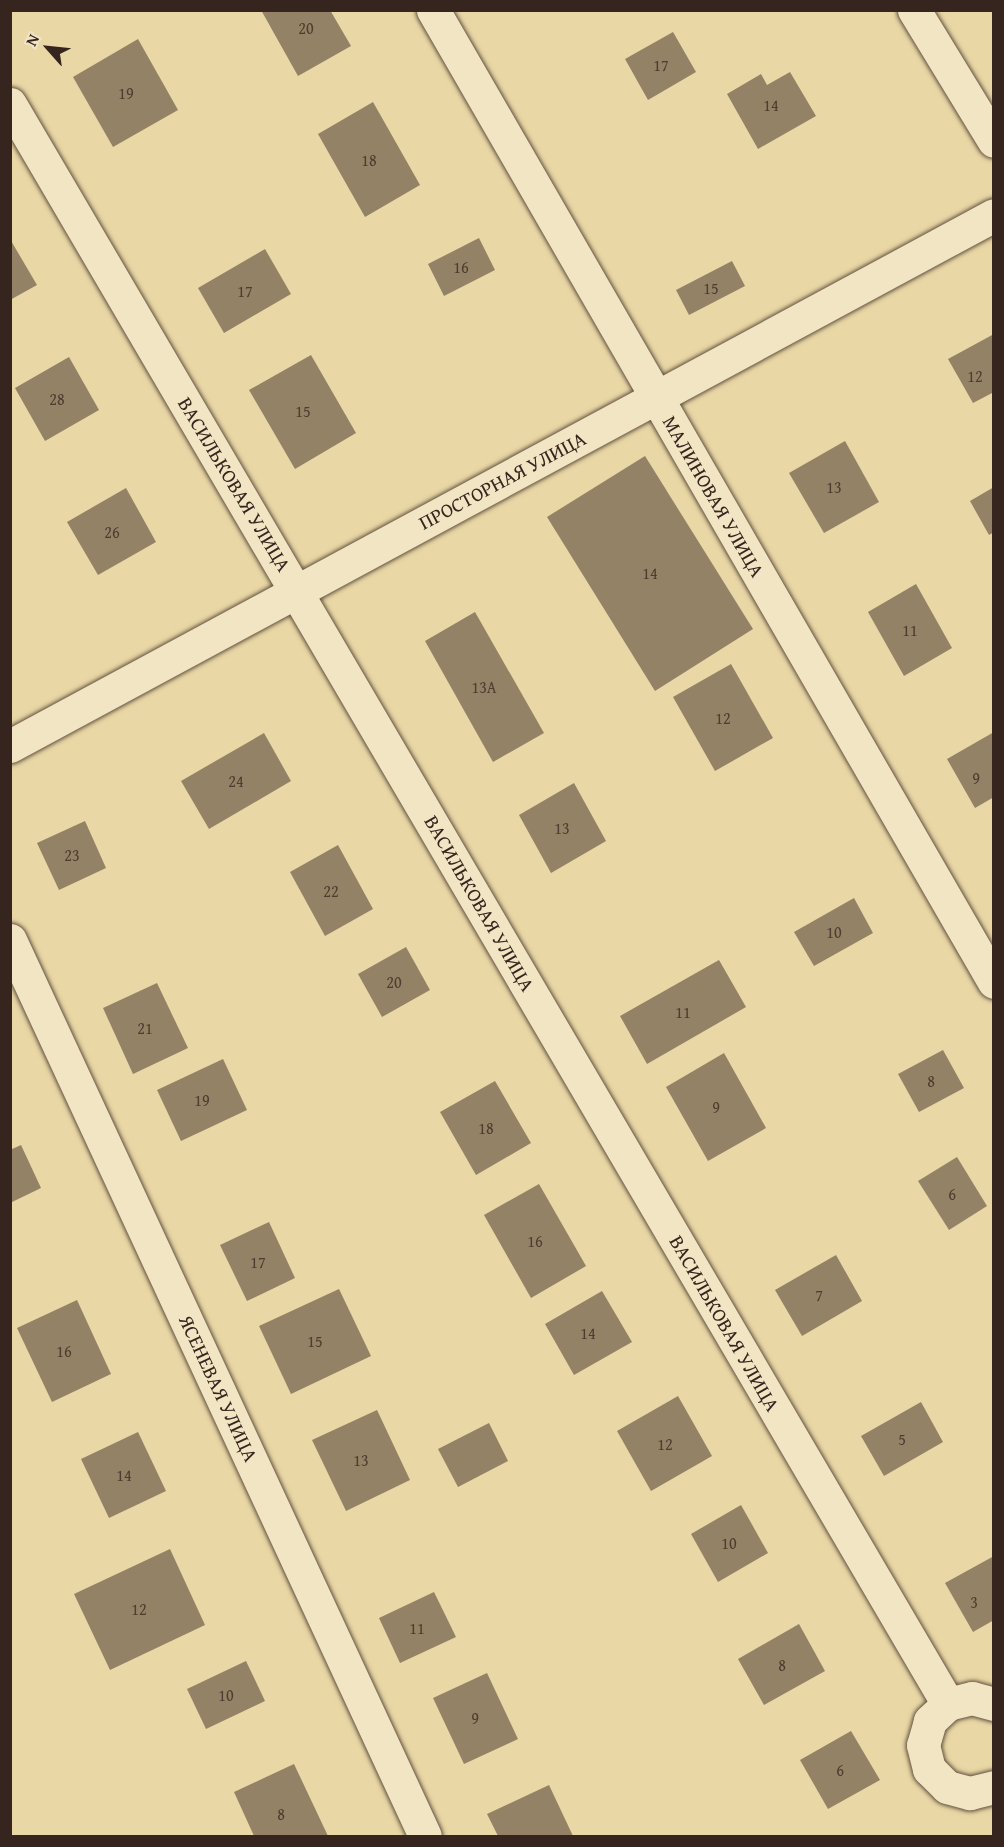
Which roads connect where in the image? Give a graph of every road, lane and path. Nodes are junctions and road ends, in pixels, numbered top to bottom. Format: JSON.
{"nodes":[{"id":1,"x":433,"y":10,"type":"edge"},
{"id":2,"x":914,"y":10,"type":"edge"},
{"id":3,"x":10,"y":104,"type":"edge"},
{"id":4,"x":993,"y":141,"type":"edge"},
{"id":5,"x":993,"y":215,"type":"edge"},
{"id":6,"x":657,"y":396,"type":"junction"},
{"id":7,"x":298,"y":591,"type":"junction"},
{"id":8,"x":10,"y":746,"type":"edge"},
{"id":9,"x":10,"y":940,"type":"edge"},
{"id":10,"x":993,"y":982,"type":"edge"},
{"id":11,"x":948,"y":1704,"type":"junction"},
{"id":12,"x":993,"y":1704,"type":"edge"},
{"id":13,"x":993,"y":1787,"type":"edge"},
{"id":14,"x":425,"y":1836,"type":"edge"}],
"edges":[{"from":1,"to":6,"type":"street","name":"МАЛИНОВАЯ УЛИЦА"},
{"from":2,"to":4,"type":"street"},
{"from":3,"to":7,"type":"street","name":"ВАСИЛЬКОВАЯ УЛИЦА"},
{"from":5,"to":6,"type":"street","name":"ПРОСТОРНАЯ УЛИЦА"},
{"from":6,"to":7,"type":"street","name":"ПРОСТОРНАЯ УЛИЦА"},
{"from":6,"to":10,"type":"street","name":"МАЛИНОВАЯ УЛИЦА"},
{"from":7,"to":8,"type":"street","name":"ПРОСТОРНАЯ УЛИЦА"},
{"from":7,"to":11,"type":"street","name":"ВАСИЛЬКОВАЯ УЛИЦА"},
{"from":9,"to":14,"type":"street","name":"ЯСЕНЕВАЯ УЛИЦА"},
{"from":11,"to":12,"type":"street"},
{"from":11,"to":13,"type":"street"}]}
